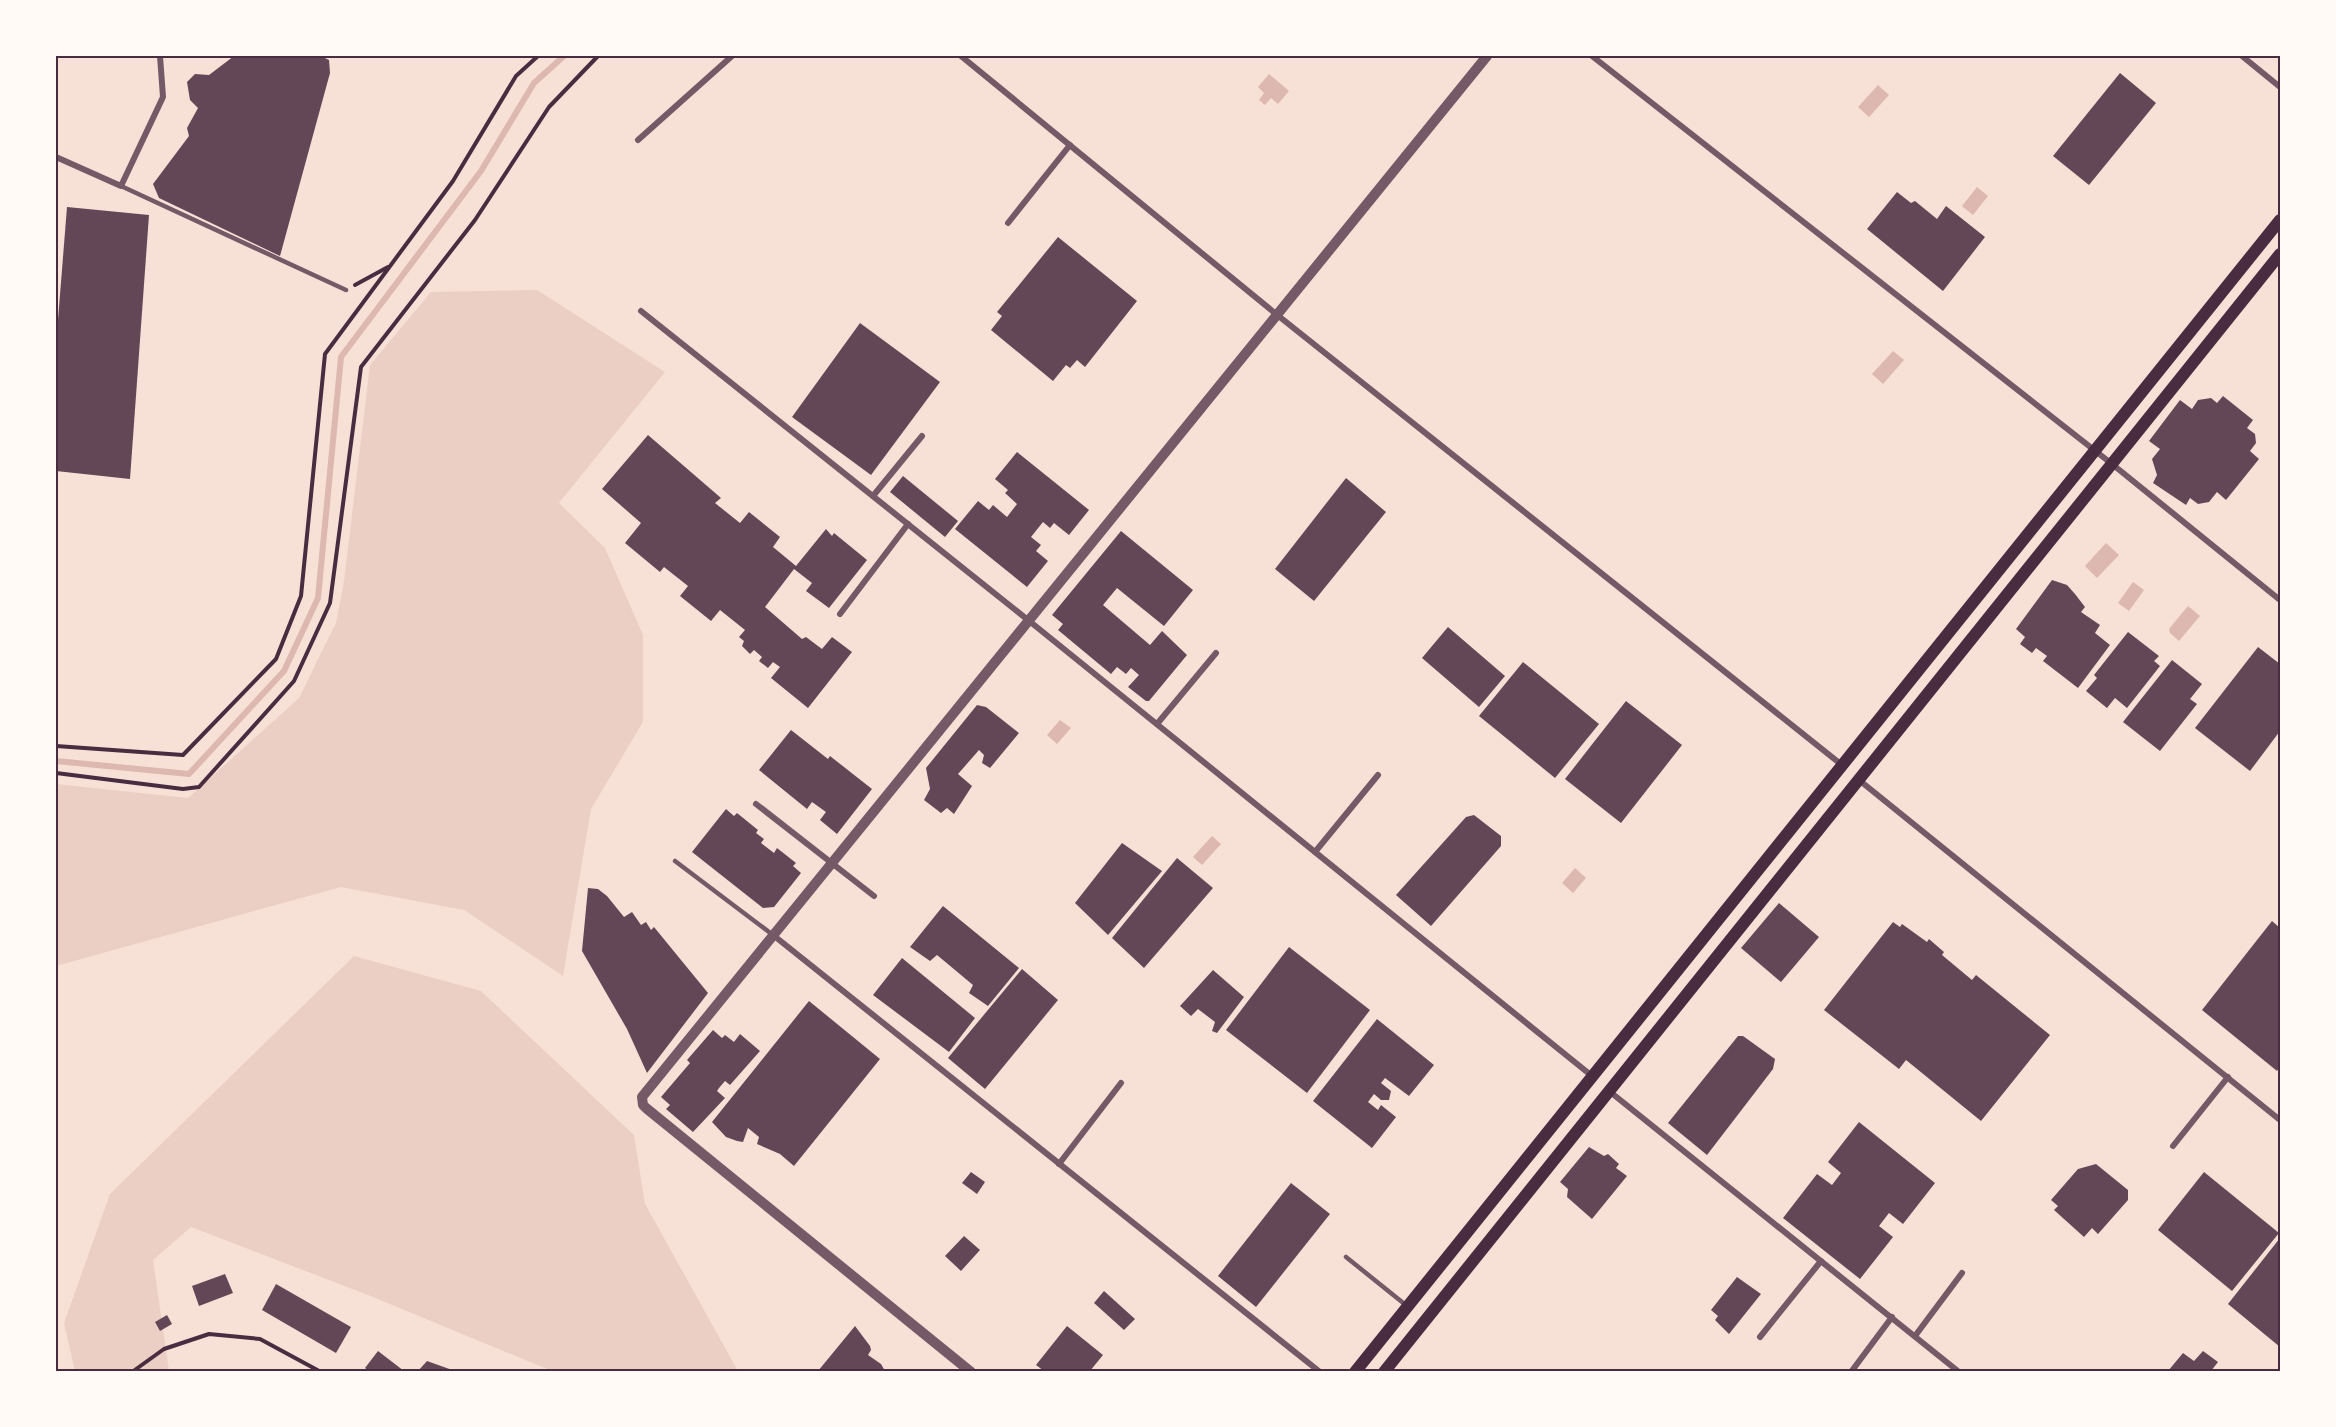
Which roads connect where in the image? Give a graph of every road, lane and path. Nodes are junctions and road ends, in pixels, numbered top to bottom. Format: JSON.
{"nodes":[{"id":1,"x":160,"y":56,"type":"edge"},
{"id":2,"x":538,"y":56,"type":"edge"},
{"id":3,"x":598,"y":56,"type":"edge"},
{"id":4,"x":732,"y":56,"type":"edge"},
{"id":5,"x":961,"y":56,"type":"edge"},
{"id":6,"x":1486,"y":56,"type":"edge"},
{"id":7,"x":1592,"y":56,"type":"edge"},
{"id":8,"x":2242,"y":56,"type":"edge"},
{"id":9,"x":2280,"y":87,"type":"edge"},
{"id":10,"x":638,"y":140,"type":"dead end"},
{"id":11,"x":1070,"y":145,"type":"junction"},
{"id":12,"x":56,"y":157,"type":"edge"},
{"id":13,"x":121,"y":186,"type":"junction"},
{"id":14,"x":2280,"y":220,"type":"edge"},
{"id":15,"x":1008,"y":223,"type":"dead end"},
{"id":16,"x":2280,"y":254,"type":"edge"},
{"id":17,"x":391,"y":265,"type":"junction"},
{"id":18,"x":346,"y":290,"type":"joint"},
{"id":19,"x":640,"y":311,"type":"dead end"},
{"id":20,"x":1276,"y":314,"type":"junction"},
{"id":21,"x":922,"y":436,"type":"dead end"},
{"id":22,"x":2094,"y":452,"type":"junction"},
{"id":23,"x":2112,"y":464,"type":"junction"},
{"id":24,"x":873,"y":496,"type":"junction"},
{"id":25,"x":908,"y":524,"type":"junction"},
{"id":26,"x":2280,"y":600,"type":"edge"},
{"id":27,"x":840,"y":614,"type":"dead end"},
{"id":28,"x":1028,"y":620,"type":"junction"},
{"id":29,"x":1216,"y":653,"type":"dead end"},
{"id":30,"x":1157,"y":724,"type":"junction"},
{"id":31,"x":56,"y":746,"type":"edge"},
{"id":32,"x":1842,"y":765,"type":"junction"},
{"id":33,"x":56,"y":774,"type":"edge"},
{"id":34,"x":1378,"y":775,"type":"dead end"},
{"id":35,"x":1859,"y":780,"type":"junction"},
{"id":36,"x":756,"y":804,"type":"dead end"},
{"id":37,"x":1315,"y":852,"type":"junction"},
{"id":38,"x":675,"y":861,"type":"dead end"},
{"id":39,"x":831,"y":863,"type":"junction"},
{"id":40,"x":874,"y":896,"type":"dead end"},
{"id":41,"x":772,"y":935,"type":"junction"},
{"id":42,"x":1592,"y":1076,"type":"junction"},
{"id":43,"x":2228,"y":1077,"type":"junction"},
{"id":44,"x":1122,"y":1083,"type":"dead end"},
{"id":45,"x":1609,"y":1091,"type":"junction"},
{"id":46,"x":2280,"y":1120,"type":"edge"},
{"id":47,"x":2173,"y":1146,"type":"dead end"},
{"id":48,"x":1059,"y":1164,"type":"junction"},
{"id":49,"x":1346,"y":1257,"type":"dead end"},
{"id":50,"x":1821,"y":1260,"type":"junction"},
{"id":51,"x":1962,"y":1273,"type":"dead end"},
{"id":52,"x":1407,"y":1306,"type":"junction"},
{"id":53,"x":1892,"y":1317,"type":"junction"},
{"id":54,"x":1915,"y":1336,"type":"junction"},
{"id":55,"x":1760,"y":1337,"type":"dead end"},
{"id":56,"x":132,"y":1371,"type":"edge"},
{"id":57,"x":321,"y":1371,"type":"edge"},
{"id":58,"x":970,"y":1371,"type":"edge"},
{"id":59,"x":1320,"y":1371,"type":"edge"},
{"id":60,"x":1355,"y":1371,"type":"edge"},
{"id":61,"x":1384,"y":1371,"type":"edge"},
{"id":62,"x":1851,"y":1371,"type":"edge"},
{"id":63,"x":1959,"y":1371,"type":"edge"}],
"edges":[{"from":1,"to":13,"type":"street"},
{"from":2,"to":17,"type":"path"},
{"from":3,"to":33,"type":"path"},
{"from":4,"to":10,"type":"street"},
{"from":5,"to":11,"type":"street"},
{"from":6,"to":20,"type":"street"},
{"from":7,"to":22,"type":"street"},
{"from":8,"to":9,"type":"street"},
{"from":11,"to":15,"type":"street"},
{"from":11,"to":20,"type":"street"},
{"from":12,"to":13,"type":"street"},
{"from":13,"to":18,"type":"lane"},
{"from":14,"to":22,"type":"main road"},
{"from":16,"to":23,"type":"main road"},
{"from":17,"to":18,"type":"path"},
{"from":17,"to":31,"type":"path"},
{"from":19,"to":24,"type":"street"},
{"from":20,"to":28,"type":"street"},
{"from":20,"to":32,"type":"street"},
{"from":21,"to":24,"type":"street"},
{"from":22,"to":23,"type":"street"},
{"from":22,"to":32,"type":"main road"},
{"from":23,"to":26,"type":"street"},
{"from":23,"to":35,"type":"main road"},
{"from":24,"to":25,"type":"street"},
{"from":25,"to":27,"type":"street"},
{"from":25,"to":28,"type":"street"},
{"from":28,"to":30,"type":"street"},
{"from":28,"to":39,"type":"street"},
{"from":29,"to":30,"type":"street"},
{"from":30,"to":37,"type":"street"},
{"from":32,"to":35,"type":"main road"},
{"from":32,"to":42,"type":"main road"},
{"from":34,"to":37,"type":"street"},
{"from":35,"to":43,"type":"street"},
{"from":35,"to":45,"type":"main road"},
{"from":36,"to":39,"type":"street"},
{"from":37,"to":42,"type":"street"},
{"from":38,"to":41,"type":"lane"},
{"from":39,"to":40,"type":"street"},
{"from":39,"to":41,"type":"street"},
{"from":41,"to":48,"type":"street"},
{"from":41,"to":58,"type":"street"},
{"from":42,"to":45,"type":"main road"},
{"from":42,"to":52,"type":"main road"},
{"from":43,"to":46,"type":"street"},
{"from":43,"to":47,"type":"street"},
{"from":44,"to":48,"type":"street"},
{"from":45,"to":50,"type":"street"},
{"from":45,"to":61,"type":"main road"},
{"from":48,"to":59,"type":"street"},
{"from":49,"to":52,"type":"lane"},
{"from":50,"to":53,"type":"street"},
{"from":50,"to":55,"type":"street"},
{"from":51,"to":54,"type":"street"},
{"from":52,"to":60,"type":"main road"},
{"from":53,"to":54,"type":"street"},
{"from":53,"to":62,"type":"street"},
{"from":54,"to":63,"type":"street"},
{"from":56,"to":57,"type":"path"}]}
